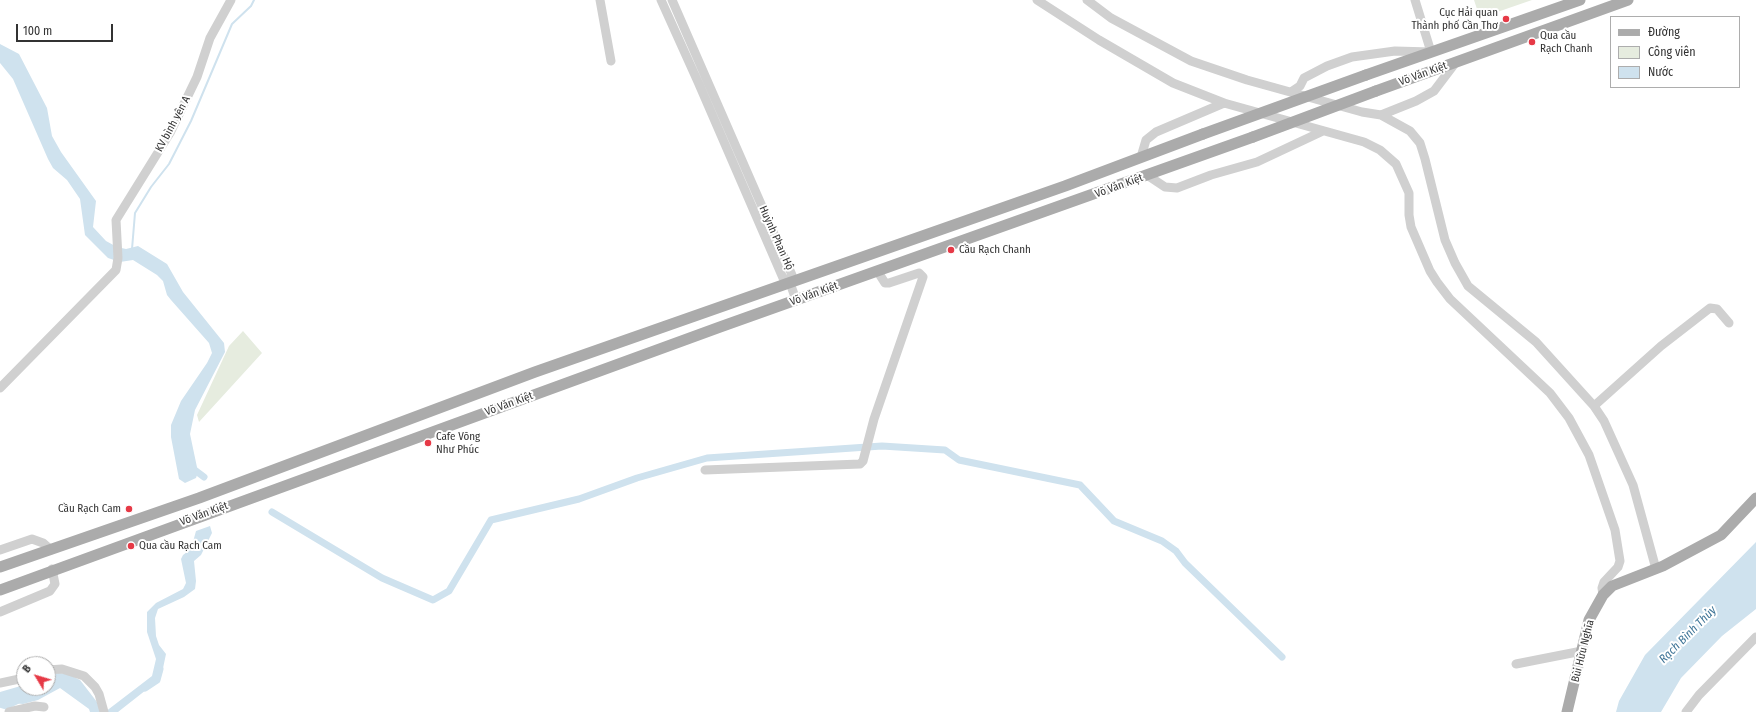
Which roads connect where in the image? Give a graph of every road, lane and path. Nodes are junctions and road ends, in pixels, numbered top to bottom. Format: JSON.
{"nodes":[{"id":1,"x":230,"y":0,"type":"edge"},
{"id":2,"x":600,"y":0,"type":"edge"},
{"id":3,"x":660,"y":0,"type":"edge"},
{"id":4,"x":672,"y":0,"type":"edge"},
{"id":5,"x":1037,"y":0,"type":"edge"},
{"id":6,"x":1087,"y":0,"type":"edge"},
{"id":7,"x":1415,"y":0,"type":"edge"},
{"id":8,"x":1580,"y":0,"type":"edge"},
{"id":9,"x":1628,"y":0,"type":"edge"},
{"id":10,"x":1431,"y":52,"type":"junction"},
{"id":11,"x":611,"y":61,"type":"dead end"},
{"id":12,"x":1456,"y":62,"type":"junction"},
{"id":13,"x":1291,"y":92,"type":"junction"},
{"id":14,"x":1224,"y":103,"type":"junction"},
{"id":15,"x":1380,"y":115,"type":"junction"},
{"id":16,"x":1323,"y":130,"type":"junction"},
{"id":17,"x":1141,"y":157,"type":"junction"},
{"id":18,"x":1147,"y":176,"type":"junction"},
{"id":19,"x":878,"y":272,"type":"junction"},
{"id":20,"x":790,"y":282,"type":"junction"},
{"id":21,"x":796,"y":300,"type":"junction"},
{"id":22,"x":1729,"y":323,"type":"dead end"},
{"id":23,"x":0,"y":388,"type":"edge"},
{"id":24,"x":1594,"y":406,"type":"junction"},
{"id":25,"x":340,"y":446,"type":"junction"},
{"id":26,"x":345,"y":463,"type":"junction"},
{"id":27,"x":705,"y":470,"type":"dead end"},
{"id":28,"x":1756,"y":498,"type":"edge"},
{"id":29,"x":0,"y":550,"type":"edge"},
{"id":30,"x":51,"y":550,"type":"junction"},
{"id":31,"x":0,"y":567,"type":"edge"},
{"id":32,"x":52,"y":569,"type":"junction"},
{"id":33,"x":1654,"y":570,"type":"junction"},
{"id":34,"x":0,"y":590,"type":"edge"},
{"id":35,"x":1603,"y":595,"type":"junction"},
{"id":36,"x":0,"y":612,"type":"edge"},
{"id":37,"x":1756,"y":637,"type":"edge"},
{"id":38,"x":1582,"y":651,"type":"junction"},
{"id":39,"x":1516,"y":664,"type":"dead end"},
{"id":40,"x":56,"y":669,"type":"edge"},
{"id":41,"x":16,"y":680,"type":"edge"},
{"id":42,"x":0,"y":683,"type":"edge"},
{"id":43,"x":44,"y":707,"type":"dead end"},
{"id":44,"x":104,"y":710,"type":"edge"},
{"id":45,"x":1690,"y":711,"type":"edge"},
{"id":46,"x":10,"y":712,"type":"edge"},
{"id":47,"x":1567,"y":712,"type":"edge"}],
"edges":[{"from":1,"to":23,"type":"street","name":"KV bình yên A"},
{"from":2,"to":11,"type":"street"},
{"from":3,"to":20,"type":"street","name":"Huỳnh Phan Hộ"},
{"from":4,"to":20,"type":"street","name":"Huỳnh Phan Hộ"},
{"from":5,"to":14,"type":"street"},
{"from":6,"to":13,"type":"street"},
{"from":7,"to":10,"type":"street"},
{"from":8,"to":10,"type":"main road","name":"Võ Văn Kiệt"},
{"from":9,"to":12,"type":"main road","name":"Võ Văn Kiệt"},
{"from":10,"to":13,"type":"street"},
{"from":10,"to":17,"type":"main road","name":"Võ Văn Kiệt","bridge":true},
{"from":12,"to":15,"type":"street"},
{"from":12,"to":18,"type":"main road","name":"Võ Văn Kiệt","bridge":true},
{"from":13,"to":15,"type":"street"},
{"from":14,"to":16,"type":"street"},
{"from":14,"to":17,"type":"street"},
{"from":15,"to":24,"type":"street"},
{"from":16,"to":18,"type":"street"},
{"from":16,"to":35,"type":"street"},
{"from":17,"to":20,"type":"main road","name":"Võ Văn Kiệt"},
{"from":18,"to":19,"type":"main road","name":"Võ Văn Kiệt"},
{"from":19,"to":21,"type":"main road","name":"Võ Văn Kiệt"},
{"from":19,"to":27,"type":"street"},
{"from":20,"to":21,"type":"street"},
{"from":20,"to":25,"type":"main road","name":"Võ Văn Kiệt"},
{"from":21,"to":26,"type":"main road","name":"Võ Văn Kiệt"},
{"from":22,"to":24,"type":"street"},
{"from":24,"to":33,"type":"street"},
{"from":25,"to":26,"type":"main road"},
{"from":25,"to":30,"type":"main road","name":"Võ Văn Kiệt"},
{"from":26,"to":32,"type":"main road","name":"Võ Văn Kiệt"},
{"from":28,"to":33,"type":"main road"},
{"from":29,"to":30,"type":"street"},
{"from":30,"to":31,"type":"main road","name":"Võ Văn Kiệt"},
{"from":32,"to":34,"type":"main road","name":"Võ Văn Kiệt"},
{"from":32,"to":36,"type":"street"},
{"from":33,"to":35,"type":"main road","name":"Bùi Hữu Nghĩa"},
{"from":35,"to":38,"type":"main road","name":"Bùi Hữu Nghĩa"},
{"from":37,"to":45,"type":"street"},
{"from":38,"to":39,"type":"street"},
{"from":38,"to":47,"type":"main road","name":"Bùi Hữu Nghĩa"},
{"from":40,"to":44,"type":"street"},
{"from":41,"to":42,"type":"street"},
{"from":43,"to":46,"type":"street"}]}
